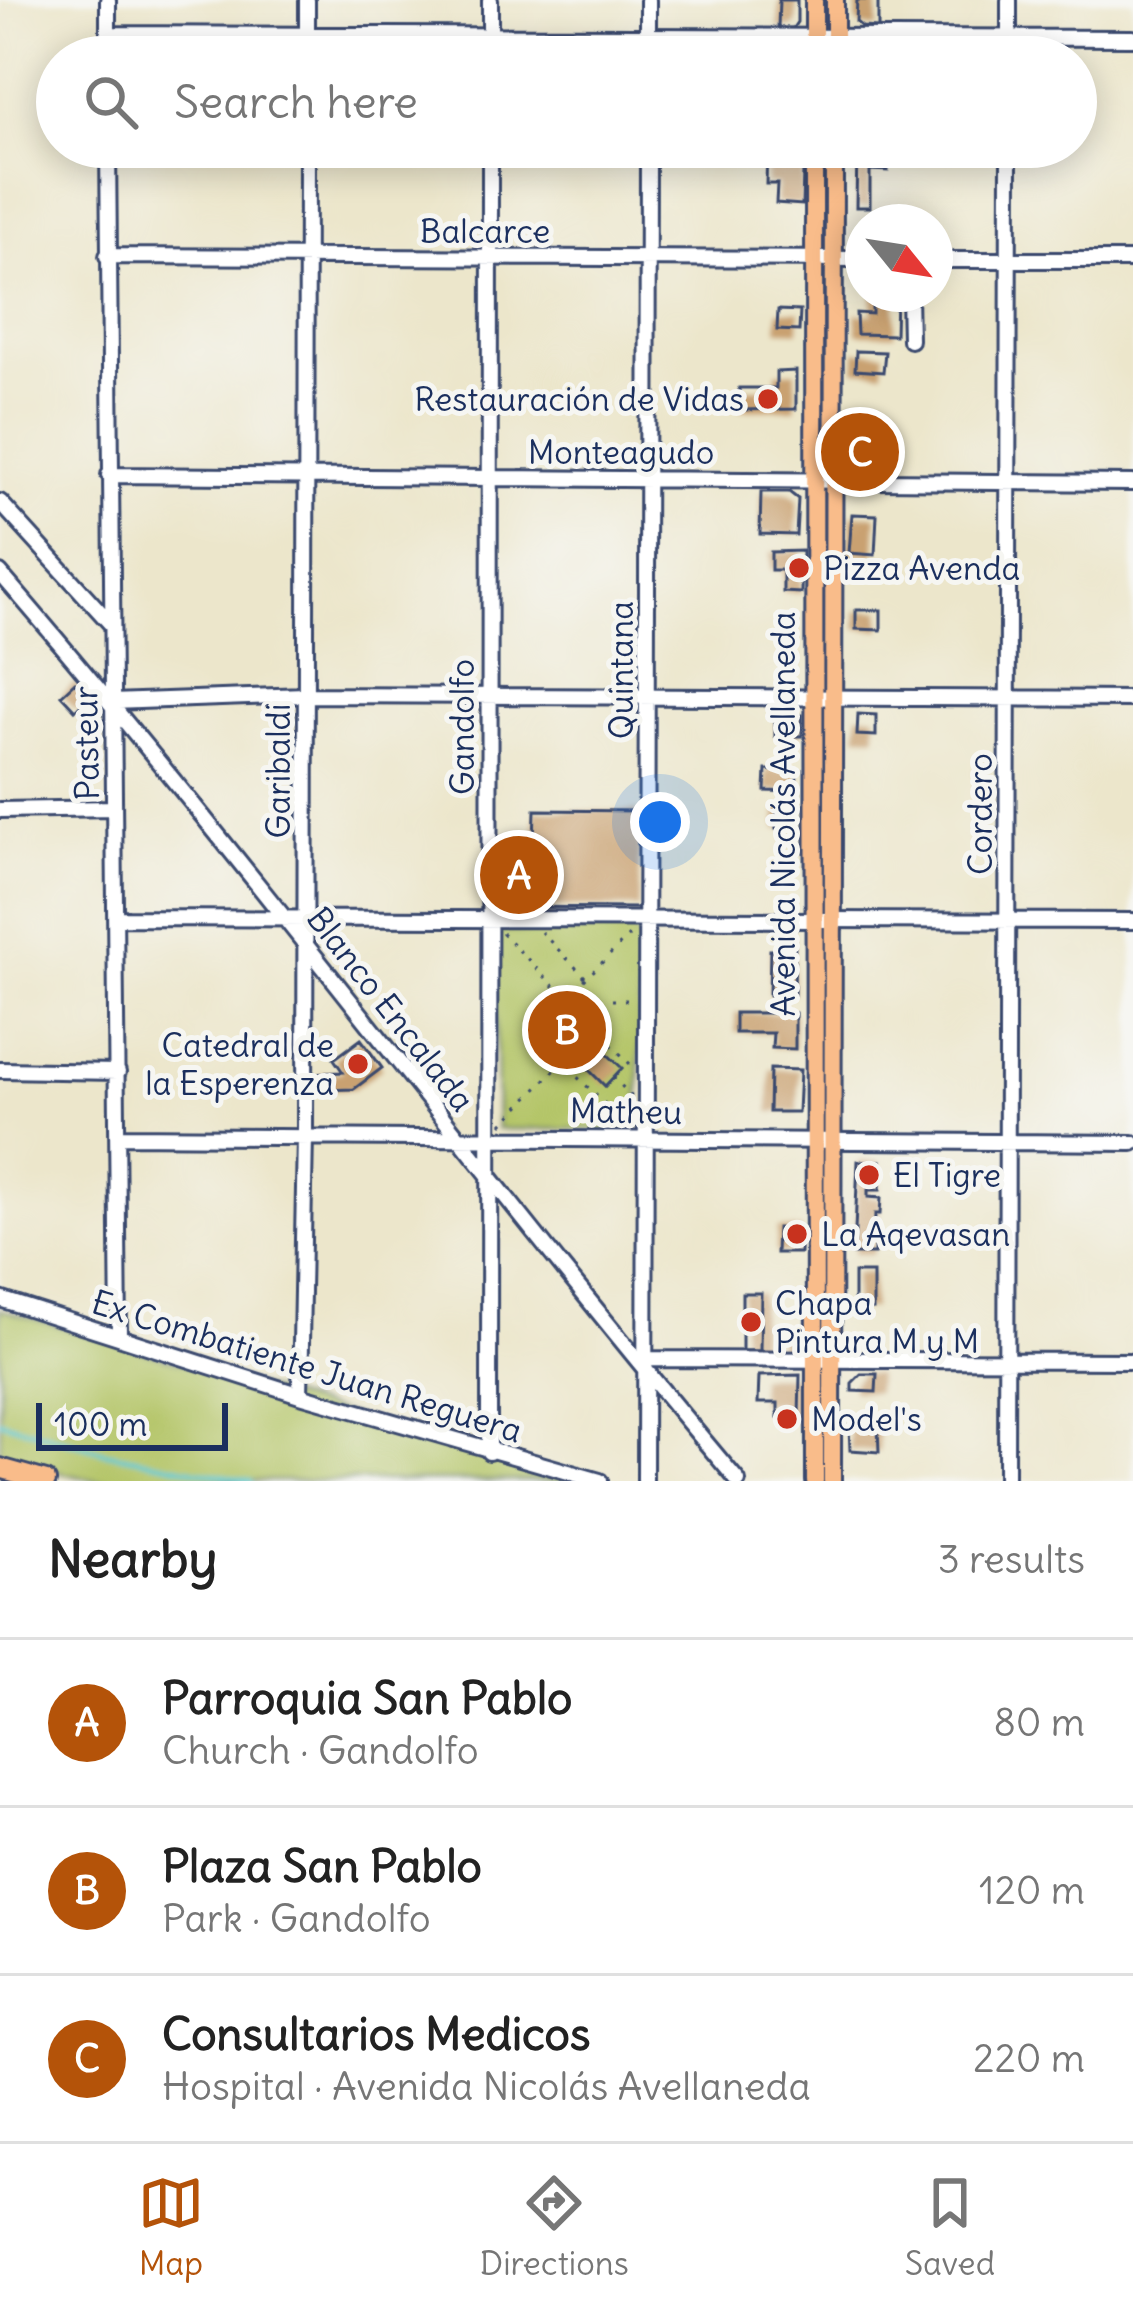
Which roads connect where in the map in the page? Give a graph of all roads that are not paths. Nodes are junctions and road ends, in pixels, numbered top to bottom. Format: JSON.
{"nodes":[{"id":1,"x":108,"y":0,"type":"edge"},
{"id":2,"x":307,"y":0,"type":"edge"},
{"id":3,"x":490,"y":0,"type":"edge"},
{"id":4,"x":648,"y":0,"type":"edge"},
{"id":5,"x":814,"y":0,"type":"edge"},
{"id":6,"x":835,"y":0,"type":"edge"},
{"id":7,"x":1009,"y":0,"type":"edge"},
{"id":8,"x":108,"y":34,"type":"joint"},
{"id":9,"x":307,"y":35,"type":"junction"},
{"id":10,"x":490,"y":35,"type":"junction"},
{"id":11,"x":648,"y":36,"type":"junction"},
{"id":12,"x":814,"y":36,"type":"joint"},
{"id":13,"x":835,"y":36,"type":"edge"},
{"id":14,"x":1009,"y":36,"type":"edge"},
{"id":15,"x":1097,"y":38,"type":"edge"},
{"id":16,"x":1133,"y":38,"type":"edge"},
{"id":17,"x":108,"y":168,"type":"edge"},
{"id":18,"x":307,"y":168,"type":"edge"},
{"id":19,"x":490,"y":168,"type":"edge"},
{"id":20,"x":648,"y":168,"type":"edge"},
{"id":21,"x":816,"y":168,"type":"edge"},
{"id":22,"x":832,"y":168,"type":"edge"},
{"id":23,"x":1009,"y":168,"type":"edge"},
{"id":24,"x":107,"y":256,"type":"junction"},
{"id":25,"x":306,"y":257,"type":"junction"},
{"id":26,"x":490,"y":258,"type":"junction"},
{"id":27,"x":648,"y":258,"type":"junction"},
{"id":28,"x":824,"y":259,"type":"junction"},
{"id":29,"x":845,"y":259,"type":"edge"},
{"id":30,"x":953,"y":260,"type":"edge"},
{"id":31,"x":1009,"y":260,"type":"junction"},
{"id":32,"x":1133,"y":260,"type":"edge"},
{"id":33,"x":909,"y":312,"type":"edge"},
{"id":34,"x":910,"y":340,"type":"dead end"},
{"id":35,"x":110,"y":475,"type":"junction"},
{"id":36,"x":306,"y":477,"type":"junction"},
{"id":37,"x":488,"y":478,"type":"junction"},
{"id":38,"x":648,"y":479,"type":"junction"},
{"id":39,"x":813,"y":481,"type":"junction"},
{"id":40,"x":834,"y":481,"type":"junction"},
{"id":41,"x":1008,"y":482,"type":"junction"},
{"id":42,"x":1133,"y":483,"type":"edge"},
{"id":43,"x":0,"y":502,"type":"edge"},
{"id":44,"x":0,"y":573,"type":"edge"},
{"id":45,"x":111,"y":623,"type":"junction"},
{"id":46,"x":305,"y":695,"type":"junction"},
{"id":47,"x":490,"y":696,"type":"junction"},
{"id":48,"x":648,"y":697,"type":"junction"},
{"id":49,"x":813,"y":698,"type":"junction"},
{"id":50,"x":833,"y":698,"type":"junction"},
{"id":51,"x":1007,"y":698,"type":"junction"},
{"id":52,"x":1133,"y":699,"type":"edge"},
{"id":53,"x":112,"y":702,"type":"junction"},
{"id":54,"x":114,"y":808,"type":"junction"},
{"id":55,"x":0,"y":809,"type":"edge"},
{"id":56,"x":648,"y":917,"type":"junction"},
{"id":57,"x":116,"y":918,"type":"junction"},
{"id":58,"x":285,"y":918,"type":"junction"},
{"id":59,"x":305,"y":918,"type":"junction"},
{"id":60,"x":812,"y":918,"type":"junction"},
{"id":61,"x":488,"y":919,"type":"junction"},
{"id":62,"x":833,"y":919,"type":"junction"},
{"id":63,"x":1006,"y":920,"type":"junction"},
{"id":64,"x":1133,"y":921,"type":"edge"},
{"id":65,"x":305,"y":944,"type":"junction"},
{"id":66,"x":0,"y":1070,"type":"edge"},
{"id":67,"x":118,"y":1072,"type":"junction"},
{"id":68,"x":118,"y":1136,"type":"junction"},
{"id":69,"x":305,"y":1136,"type":"junction"},
{"id":70,"x":458,"y":1136,"type":"junction"},
{"id":71,"x":488,"y":1137,"type":"junction"},
{"id":72,"x":644,"y":1138,"type":"junction"},
{"id":73,"x":823,"y":1140,"type":"junction"},
{"id":74,"x":1006,"y":1142,"type":"junction"},
{"id":75,"x":1133,"y":1143,"type":"edge"},
{"id":76,"x":490,"y":1177,"type":"junction"},
{"id":77,"x":0,"y":1299,"type":"edge"},
{"id":78,"x":119,"y":1337,"type":"junction"},
{"id":79,"x":1005,"y":1358,"type":"junction"},
{"id":80,"x":824,"y":1360,"type":"junction"},
{"id":81,"x":1133,"y":1361,"type":"edge"},
{"id":82,"x":642,"y":1363,"type":"junction"},
{"id":83,"x":300,"y":1395,"type":"junction"},
{"id":84,"x":489,"y":1452,"type":"junction"},
{"id":85,"x":0,"y":1468,"type":"edge"},
{"id":86,"x":46,"y":1481,"type":"edge"},
{"id":87,"x":600,"y":1481,"type":"edge"},
{"id":88,"x":644,"y":1481,"type":"edge"},
{"id":89,"x":738,"y":1481,"type":"edge"},
{"id":90,"x":815,"y":1481,"type":"edge"},
{"id":91,"x":832,"y":1481,"type":"edge"},
{"id":92,"x":1006,"y":1481,"type":"edge"}],
"edges":[{"from":1,"to":8,"type":"street"},
{"from":2,"to":9,"type":"street"},
{"from":3,"to":10,"type":"street"},
{"from":4,"to":11,"type":"street"},
{"from":5,"to":12,"type":"main road"},
{"from":6,"to":13,"type":"main road"},
{"from":7,"to":14,"type":"street"},
{"from":8,"to":9,"type":"street"},
{"from":9,"to":10,"type":"street"},
{"from":10,"to":11,"type":"street"},
{"from":11,"to":12,"type":"street"},
{"from":15,"to":16,"type":"street"},
{"from":17,"to":24,"type":"street","name":"Pasteur"},
{"from":18,"to":25,"type":"street","name":"Garibaldi"},
{"from":19,"to":26,"type":"street","name":"Gandolfo"},
{"from":20,"to":27,"type":"street","name":"Quintana"},
{"from":21,"to":28,"type":"main road","name":"Avenida Nicolás Avellaneda"},
{"from":22,"to":28,"type":"main road","name":"Avenida Nicolás Avellaneda"},
{"from":23,"to":31,"type":"street","name":"Cordero"},
{"from":24,"to":25,"type":"street","name":"Balcarce"},
{"from":24,"to":35,"type":"street","name":"Pasteur"},
{"from":25,"to":26,"type":"street","name":"Balcarce"},
{"from":25,"to":36,"type":"street","name":"Garibaldi"},
{"from":26,"to":27,"type":"street","name":"Balcarce"},
{"from":26,"to":37,"type":"street","name":"Gandolfo"},
{"from":27,"to":28,"type":"street","name":"Balcarce"},
{"from":27,"to":38,"type":"street","name":"Quintana"},
{"from":28,"to":29,"type":"street","name":"Balcarce"},
{"from":28,"to":39,"type":"main road","name":"Avenida Nicolás Avellaneda"},
{"from":28,"to":40,"type":"main road","name":"Avenida Nicolás Avellaneda"},
{"from":30,"to":31,"type":"street"},
{"from":31,"to":32,"type":"street"},
{"from":31,"to":41,"type":"street","name":"Cordero"},
{"from":33,"to":34,"type":"street"},
{"from":35,"to":36,"type":"street","name":"Monteagudo"},
{"from":35,"to":45,"type":"street","name":"Pasteur"},
{"from":36,"to":37,"type":"street","name":"Monteagudo"},
{"from":36,"to":46,"type":"street","name":"Garibaldi"},
{"from":37,"to":38,"type":"street","name":"Monteagudo"},
{"from":37,"to":47,"type":"street","name":"Gandolfo"},
{"from":38,"to":39,"type":"street","name":"Monteagudo"},
{"from":38,"to":48,"type":"street","name":"Quintana"},
{"from":39,"to":40,"type":"street","name":"Monteagudo"},
{"from":39,"to":49,"type":"main road","name":"Avenida Nicolás Avellaneda"},
{"from":40,"to":41,"type":"street","name":"Monteagudo"},
{"from":40,"to":50,"type":"main road","name":"Avenida Nicolás Avellaneda"},
{"from":41,"to":42,"type":"street","name":"Monteagudo"},
{"from":41,"to":51,"type":"street","name":"Cordero"},
{"from":43,"to":45,"type":"street"},
{"from":44,"to":53,"type":"street","name":"Blanco Encalada"},
{"from":45,"to":53,"type":"street","name":"Pasteur"},
{"from":46,"to":47,"type":"street"},
{"from":46,"to":53,"type":"street"},
{"from":46,"to":59,"type":"street","name":"Garibaldi"},
{"from":47,"to":48,"type":"street"},
{"from":47,"to":61,"type":"street","name":"Gandolfo"},
{"from":48,"to":49,"type":"street"},
{"from":48,"to":56,"type":"street","name":"Quintana"},
{"from":49,"to":50,"type":"street"},
{"from":49,"to":60,"type":"main road","name":"Avenida Nicolás Avellaneda"},
{"from":50,"to":51,"type":"street"},
{"from":50,"to":62,"type":"main road","name":"Avenida Nicolás Avellaneda"},
{"from":51,"to":52,"type":"street"},
{"from":51,"to":63,"type":"street","name":"Cordero"},
{"from":53,"to":54,"type":"street","name":"Pasteur"},
{"from":53,"to":58,"type":"street","name":"Blanco Encalada"},
{"from":54,"to":55,"type":"street"},
{"from":54,"to":57,"type":"street","name":"Pasteur"},
{"from":56,"to":60,"type":"street"},
{"from":56,"to":61,"type":"street"},
{"from":56,"to":72,"type":"street","name":"Quintana"},
{"from":57,"to":58,"type":"street"},
{"from":57,"to":67,"type":"street","name":"Pasteur"},
{"from":58,"to":59,"type":"street"},
{"from":58,"to":65,"type":"street","name":"Blanco Encalada"},
{"from":59,"to":61,"type":"street"},
{"from":59,"to":65,"type":"street","name":"Garibaldi"},
{"from":60,"to":62,"type":"street"},
{"from":60,"to":73,"type":"main road","name":"Avenida Nicolás Avellaneda"},
{"from":61,"to":71,"type":"street","name":"Gandolfo"},
{"from":62,"to":63,"type":"street"},
{"from":62,"to":73,"type":"main road","name":"Avenida Nicolás Avellaneda"},
{"from":63,"to":64,"type":"street"},
{"from":63,"to":74,"type":"street","name":"Cordero"},
{"from":65,"to":69,"type":"street","name":"Garibaldi"},
{"from":65,"to":70,"type":"street","name":"Blanco Encalada"},
{"from":66,"to":67,"type":"street"},
{"from":67,"to":68,"type":"street","name":"Pasteur"},
{"from":68,"to":69,"type":"street","name":"Matheu"},
{"from":68,"to":78,"type":"street","name":"Pasteur"},
{"from":69,"to":70,"type":"street","name":"Matheu"},
{"from":69,"to":83,"type":"street","name":"Garibaldi"},
{"from":70,"to":71,"type":"street","name":"Matheu"},
{"from":70,"to":76,"type":"street","name":"Blanco Encalada"},
{"from":71,"to":72,"type":"street","name":"Matheu"},
{"from":71,"to":76,"type":"street","name":"Gandolfo"},
{"from":72,"to":73,"type":"street","name":"Matheu"},
{"from":72,"to":82,"type":"street","name":"Quintana"},
{"from":73,"to":74,"type":"street","name":"Matheu"},
{"from":73,"to":80,"type":"main road","name":"Avenida Nicolás Avellaneda"},
{"from":74,"to":75,"type":"street","name":"Matheu"},
{"from":74,"to":79,"type":"street","name":"Cordero"},
{"from":76,"to":82,"type":"street","name":"Blanco Encalada"},
{"from":76,"to":84,"type":"street","name":"Gandolfo"},
{"from":77,"to":78,"type":"street","name":"Ex Combatiente Juan Reguera"},
{"from":78,"to":83,"type":"street","name":"Ex Combatiente Juan Reguera"},
{"from":79,"to":80,"type":"street"},
{"from":79,"to":81,"type":"street"},
{"from":79,"to":92,"type":"street","name":"Cordero"},
{"from":80,"to":82,"type":"street"},
{"from":80,"to":90,"type":"main road","name":"Avenida Nicolás Avellaneda"},
{"from":80,"to":91,"type":"main road","name":"Avenida Nicolás Avellaneda"},
{"from":82,"to":88,"type":"street","name":"Quintana"},
{"from":82,"to":89,"type":"street","name":"Blanco Encalada"},
{"from":83,"to":84,"type":"street","name":"Ex Combatiente Juan Reguera"},
{"from":84,"to":87,"type":"street","name":"Ex Combatiente Juan Reguera"},
{"from":85,"to":86,"type":"highway"}]}
